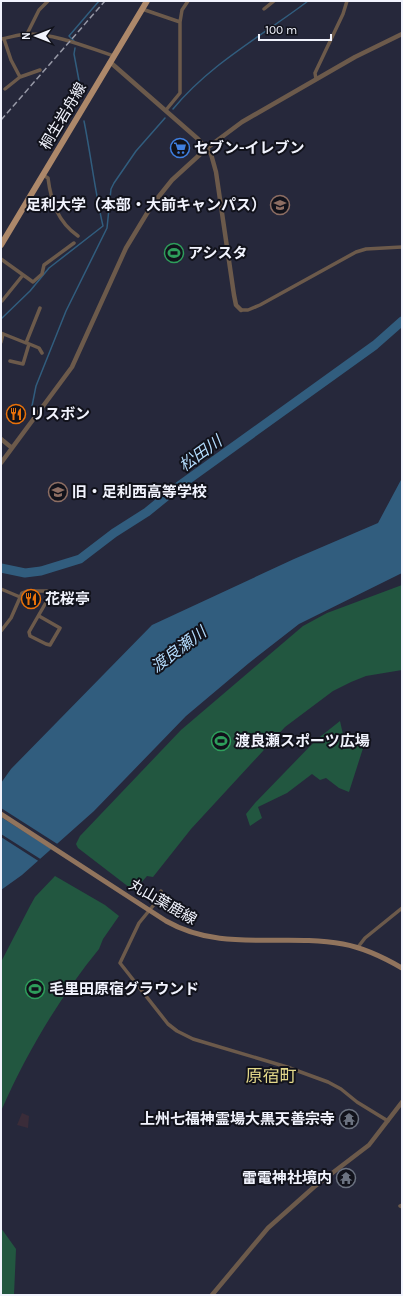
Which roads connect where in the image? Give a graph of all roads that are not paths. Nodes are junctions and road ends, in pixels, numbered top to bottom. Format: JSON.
{"nodes":[{"id":1,"x":48,"y":1,"type":"edge"},
{"id":2,"x":147,"y":1,"type":"edge"},
{"id":3,"x":188,"y":1,"type":"edge"},
{"id":4,"x":274,"y":1,"type":"edge"},
{"id":5,"x":348,"y":1,"type":"edge"},
{"id":6,"x":142,"y":9,"type":"junction"},
{"id":7,"x":264,"y":9,"type":"dead end"},
{"id":8,"x":180,"y":22,"type":"junction"},
{"id":9,"x":27,"y":34,"type":"junction"},
{"id":10,"x":402,"y":34,"type":"edge"},
{"id":11,"x":2,"y":39,"type":"edge"},
{"id":12,"x":114,"y":56,"type":"junction"},
{"id":13,"x":110,"y":62,"type":"junction"},
{"id":14,"x":40,"y":70,"type":"dead end"},
{"id":15,"x":20,"y":77,"type":"junction"},
{"id":16,"x":316,"y":79,"type":"junction"},
{"id":17,"x":5,"y":89,"type":"dead end"},
{"id":18,"x":166,"y":110,"type":"junction"},
{"id":19,"x":207,"y":148,"type":"junction"},
{"id":20,"x":43,"y":175,"type":"junction"},
{"id":21,"x":78,"y":236,"type":"dead end"},
{"id":22,"x":74,"y":243,"type":"dead end"},
{"id":23,"x":1,"y":245,"type":"edge"},
{"id":24,"x":402,"y":247,"type":"edge"},
{"id":25,"x":1,"y":259,"type":"edge"},
{"id":26,"x":23,"y":275,"type":"junction"},
{"id":27,"x":2,"y":301,"type":"edge"},
{"id":28,"x":40,"y":308,"type":"dead end"},
{"id":29,"x":241,"y":310,"type":"joint"},
{"id":30,"x":2,"y":333,"type":"edge"},
{"id":31,"x":1,"y":342,"type":"edge"},
{"id":32,"x":28,"y":344,"type":"junction"},
{"id":33,"x":42,"y":353,"type":"dead end"},
{"id":34,"x":10,"y":361,"type":"dead end"},
{"id":35,"x":1,"y":439,"type":"edge"},
{"id":36,"x":12,"y":448,"type":"junction"},
{"id":37,"x":1,"y":463,"type":"edge"},
{"id":38,"x":1,"y":589,"type":"edge"},
{"id":39,"x":20,"y":597,"type":"junction"},
{"id":40,"x":39,"y":616,"type":"junction"},
{"id":41,"x":1,"y":631,"type":"edge"},
{"id":42,"x":1,"y":814,"type":"edge"},
{"id":43,"x":161,"y":890,"type":"dead end"},
{"id":44,"x":402,"y":908,"type":"edge"},
{"id":45,"x":150,"y":911,"type":"junction"},
{"id":46,"x":358,"y":947,"type":"junction"},
{"id":47,"x":402,"y":968,"type":"edge"},
{"id":48,"x":402,"y":1102,"type":"edge"},
{"id":49,"x":388,"y":1122,"type":"junction"},
{"id":50,"x":212,"y":1295,"type":"edge"}],
"edges":[{"from":1,"to":9,"type":"street"},
{"from":2,"to":6,"type":"main road","name":"桐生岩舟線"},
{"from":3,"to":8,"type":"street"},
{"from":4,"to":7,"type":"street"},
{"from":5,"to":16,"type":"street"},
{"from":6,"to":8,"type":"street"},
{"from":6,"to":12,"type":"main road","name":"桐生岩舟線"},
{"from":8,"to":18,"type":"street"},
{"from":9,"to":11,"type":"street"},
{"from":9,"to":12,"type":"street"},
{"from":10,"to":16,"type":"street"},
{"from":11,"to":15,"type":"street"},
{"from":12,"to":13,"type":"main road","name":"桐生岩舟線"},
{"from":13,"to":18,"type":"street"},
{"from":13,"to":20,"type":"main road","name":"桐生岩舟線"},
{"from":14,"to":15,"type":"street"},
{"from":15,"to":17,"type":"street"},
{"from":16,"to":19,"type":"street"},
{"from":18,"to":19,"type":"street"},
{"from":19,"to":29,"type":"street"},
{"from":19,"to":36,"type":"street"},
{"from":20,"to":21,"type":"street"},
{"from":20,"to":23,"type":"main road","name":"桐生岩舟線"},
{"from":22,"to":26,"type":"street"},
{"from":24,"to":29,"type":"street"},
{"from":25,"to":26,"type":"street"},
{"from":26,"to":27,"type":"street"},
{"from":28,"to":32,"type":"street"},
{"from":30,"to":31,"type":"street"},
{"from":30,"to":32,"type":"street"},
{"from":32,"to":33,"type":"street"},
{"from":32,"to":34,"type":"street"},
{"from":35,"to":36,"type":"street"},
{"from":36,"to":37,"type":"street"},
{"from":38,"to":39,"type":"street"},
{"from":39,"to":40,"type":"street"},
{"from":39,"to":41,"type":"street"},
{"from":40,"to":40,"type":"street"},
{"from":42,"to":45,"type":"main road","name":"丸山葉鹿線"},
{"from":43,"to":45,"type":"street"},
{"from":44,"to":46,"type":"street"},
{"from":45,"to":46,"type":"main road","name":"丸山葉鹿線"},
{"from":45,"to":49,"type":"street"},
{"from":46,"to":47,"type":"main road","name":"丸山葉鹿線"},
{"from":48,"to":49,"type":"street"},
{"from":49,"to":50,"type":"street"}]}
